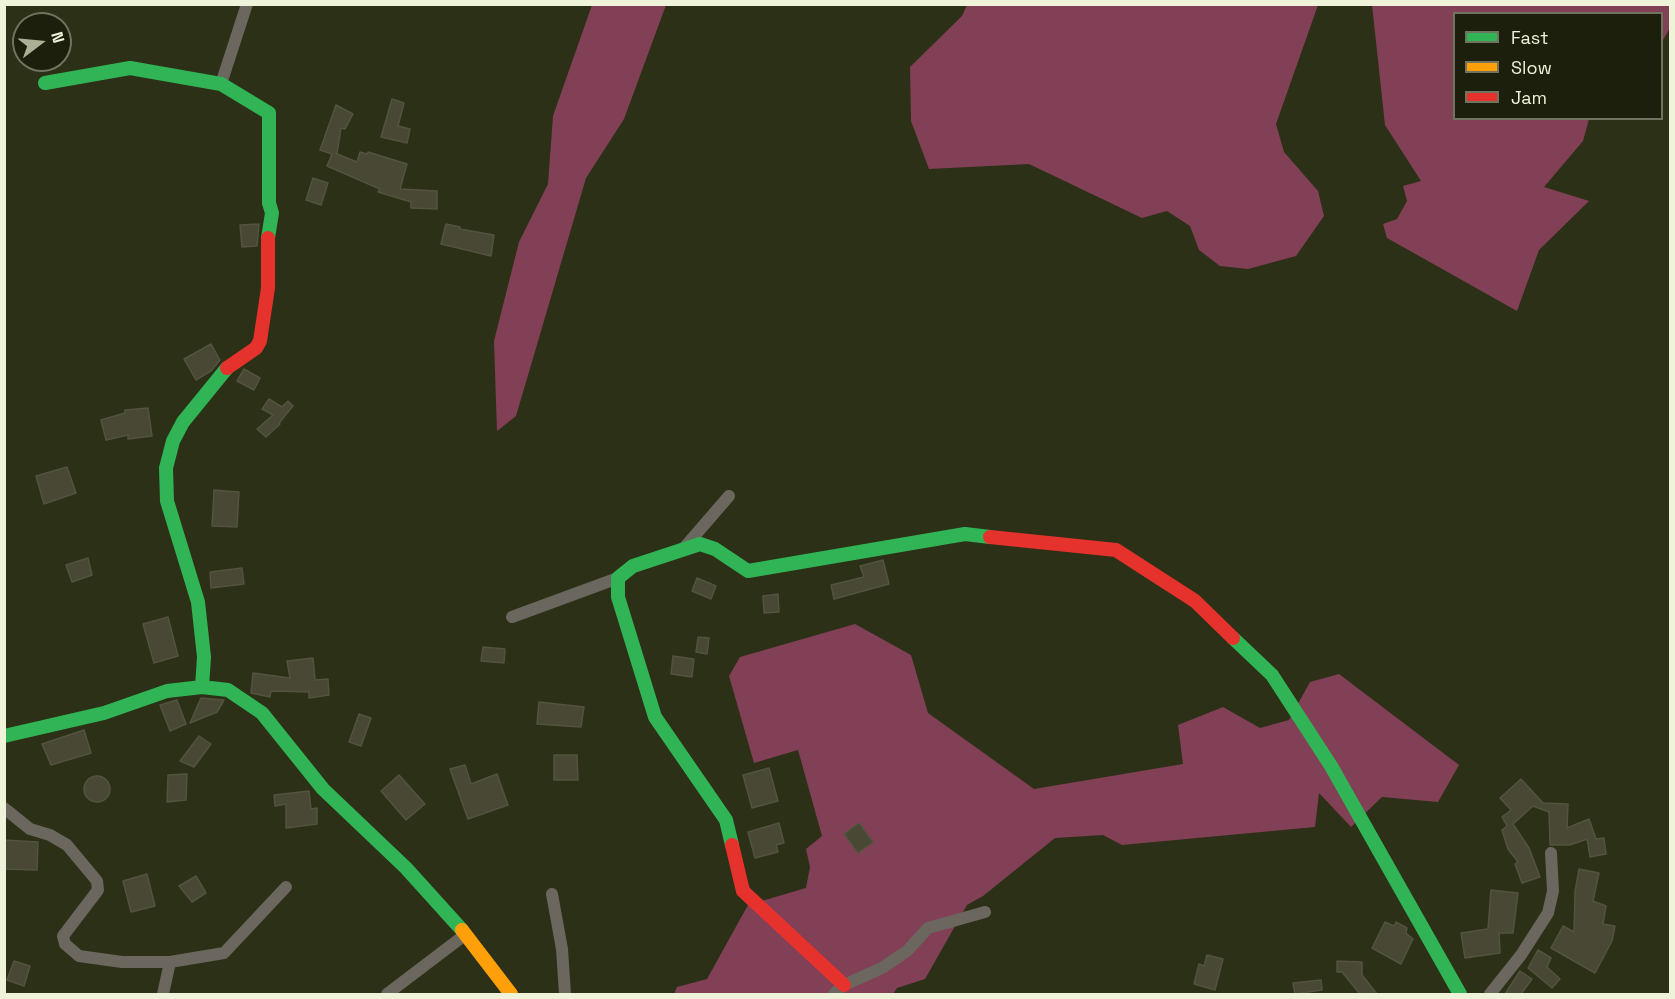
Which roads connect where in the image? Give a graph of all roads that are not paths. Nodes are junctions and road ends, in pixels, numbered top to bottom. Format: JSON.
{"nodes":[{"id":1,"x":247,"y":4,"type":"edge"},
{"id":2,"x":45,"y":83,"type":"dead end"},
{"id":3,"x":221,"y":84,"type":"junction"},
{"id":4,"x":729,"y":496,"type":"dead end"},
{"id":5,"x":683,"y":549,"type":"junction"},
{"id":6,"x":618,"y":578,"type":"junction"},
{"id":7,"x":512,"y":617,"type":"dead end"},
{"id":8,"x":202,"y":687,"type":"junction"},
{"id":9,"x":4,"y":736,"type":"edge"},
{"id":10,"x":4,"y":808,"type":"edge"},
{"id":11,"x":1551,"y":853,"type":"dead end"},
{"id":12,"x":286,"y":887,"type":"dead end"},
{"id":13,"x":552,"y":894,"type":"dead end"},
{"id":14,"x":984,"y":912,"type":"dead end"},
{"id":15,"x":466,"y":934,"type":"junction"},
{"id":16,"x":170,"y":962,"type":"junction"},
{"id":17,"x":839,"y":990,"type":"edge"},
{"id":18,"x":163,"y":994,"type":"edge"},
{"id":19,"x":387,"y":994,"type":"edge"},
{"id":20,"x":511,"y":994,"type":"edge"},
{"id":21,"x":565,"y":994,"type":"edge"},
{"id":22,"x":1460,"y":994,"type":"edge"},
{"id":23,"x":1490,"y":994,"type":"edge"}],
"edges":[{"from":1,"to":3,"type":"street"},
{"from":2,"to":3,"type":"street"},
{"from":3,"to":8,"type":"street"},
{"from":4,"to":5,"type":"street"},
{"from":5,"to":6,"type":"street"},
{"from":5,"to":22,"type":"street"},
{"from":6,"to":7,"type":"street"},
{"from":6,"to":17,"type":"street"},
{"from":8,"to":9,"type":"street"},
{"from":8,"to":15,"type":"street"},
{"from":10,"to":16,"type":"street"},
{"from":11,"to":23,"type":"street"},
{"from":12,"to":16,"type":"street"},
{"from":13,"to":21,"type":"street"},
{"from":14,"to":17,"type":"street"},
{"from":15,"to":19,"type":"street"},
{"from":15,"to":20,"type":"street"},
{"from":16,"to":18,"type":"street"}]}
